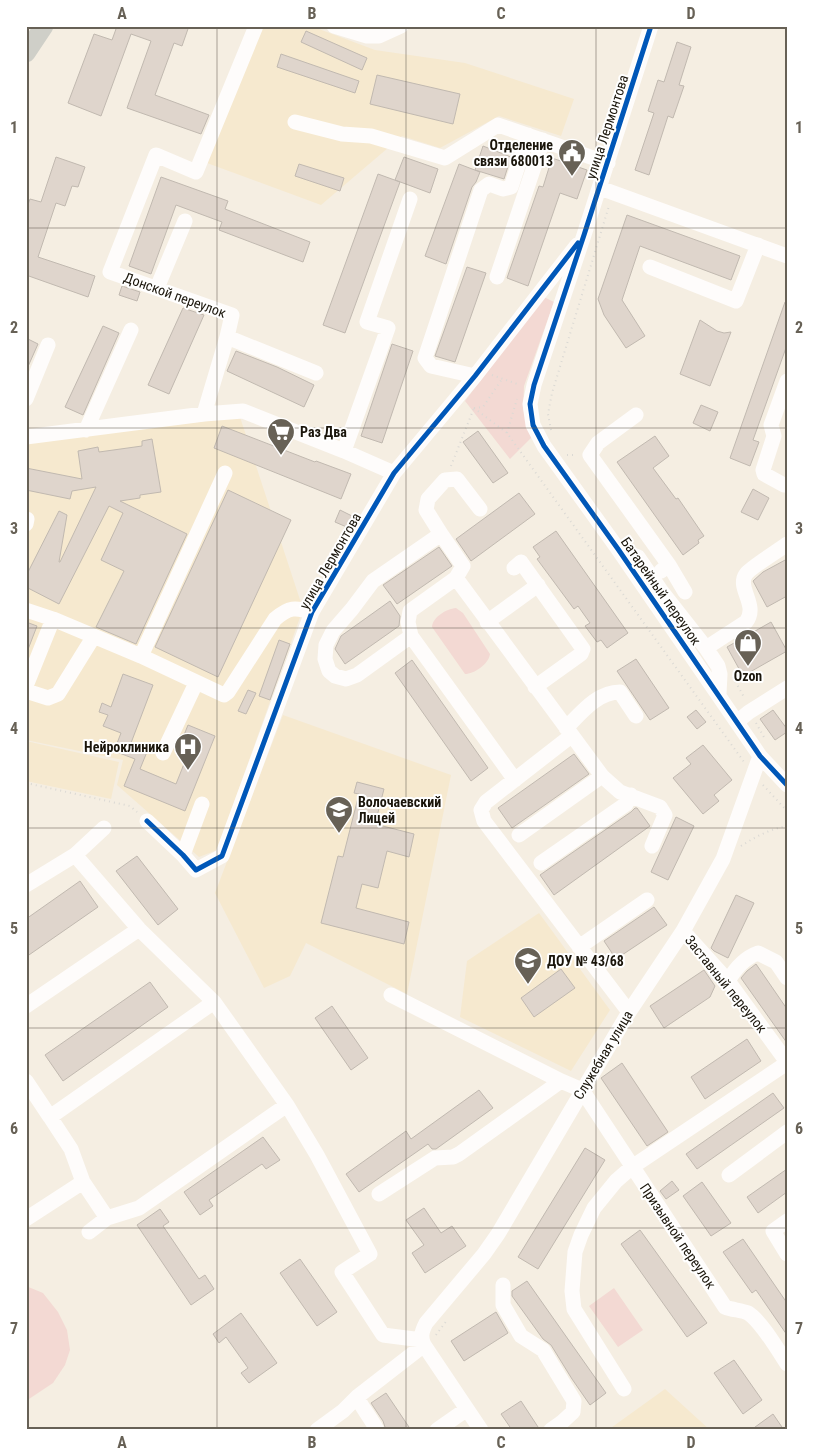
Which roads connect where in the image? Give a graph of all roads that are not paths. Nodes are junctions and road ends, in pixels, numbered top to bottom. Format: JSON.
{"nodes":[{"id":1,"x":44,"y":26,"type":"edge"},
{"id":2,"x":256,"y":26,"type":"edge"},
{"id":3,"x":334,"y":26,"type":"edge"},
{"id":4,"x":400,"y":26,"type":"edge"},
{"id":5,"x":651,"y":26,"type":"edge"},
{"id":6,"x":26,"y":53,"type":"edge"},
{"id":7,"x":296,"y":122,"type":"dead end"},
{"id":8,"x":536,"y":138,"type":"junction"},
{"id":9,"x":608,"y":163,"type":"junction"},
{"id":10,"x":606,"y":190,"type":"junction"},
{"id":11,"x":410,"y":199,"type":"dead end"},
{"id":12,"x":185,"y":221,"type":"dead end"},
{"id":13,"x":584,"y":236,"type":"junction"},
{"id":14,"x":758,"y":245,"type":"junction"},
{"id":15,"x":787,"y":256,"type":"edge"},
{"id":16,"x":650,"y":267,"type":"dead end"},
{"id":17,"x":496,"y":277,"type":"dead end"},
{"id":18,"x":157,"y":288,"type":"junction"},
{"id":19,"x":131,"y":330,"type":"dead end"},
{"id":20,"x":227,"y":337,"type":"junction"},
{"id":21,"x":48,"y":345,"type":"dead end"},
{"id":22,"x":478,"y":372,"type":"junction"},
{"id":23,"x":316,"y":373,"type":"dead end"},
{"id":24,"x":787,"y":381,"type":"edge"},
{"id":25,"x":26,"y":399,"type":"edge"},
{"id":26,"x":530,"y":404,"type":"joint"},
{"id":27,"x":204,"y":414,"type":"junction"},
{"id":28,"x":636,"y":415,"type":"dead end"},
{"id":29,"x":86,"y":430,"type":"junction"},
{"id":30,"x":26,"y":437,"type":"edge"},
{"id":31,"x":344,"y":451,"type":"junction"},
{"id":32,"x":394,"y":473,"type":"junction"},
{"id":33,"x":225,"y":474,"type":"dead end"},
{"id":34,"x":784,"y":484,"type":"dead end"},
{"id":35,"x":480,"y":509,"type":"dead end"},
{"id":36,"x":441,"y":534,"type":"junction"},
{"id":37,"x":787,"y":544,"type":"edge"},
{"id":38,"x":618,"y":549,"type":"junction"},
{"id":39,"x":669,"y":565,"type":"junction"},
{"id":40,"x":514,"y":568,"type":"dead end"},
{"id":41,"x":652,"y":577,"type":"junction"},
{"id":42,"x":456,"y":578,"type":"junction"},
{"id":43,"x":538,"y":585,"type":"junction"},
{"id":44,"x":685,"y":592,"type":"dead end"},
{"id":45,"x":26,"y":610,"type":"edge"},
{"id":46,"x":312,"y":612,"type":"junction"},
{"id":47,"x":53,"y":619,"type":"junction"},
{"id":48,"x":487,"y":622,"type":"junction"},
{"id":49,"x":94,"y":636,"type":"junction"},
{"id":50,"x":411,"y":636,"type":"junction"},
{"id":51,"x":706,"y":648,"type":"junction"},
{"id":52,"x":141,"y":656,"type":"junction"},
{"id":53,"x":196,"y":683,"type":"junction"},
{"id":54,"x":26,"y":686,"type":"edge"},
{"id":55,"x":535,"y":686,"type":"junction"},
{"id":56,"x":787,"y":688,"type":"edge"},
{"id":57,"x":26,"y":691,"type":"edge"},
{"id":58,"x":719,"y":694,"type":"junction"},
{"id":59,"x":636,"y":716,"type":"dead end"},
{"id":60,"x":743,"y":717,"type":"junction"},
{"id":61,"x":569,"y":732,"type":"junction"},
{"id":62,"x":765,"y":750,"type":"junction"},
{"id":63,"x":163,"y":753,"type":"dead end"},
{"id":64,"x":602,"y":776,"type":"junction"},
{"id":65,"x":515,"y":780,"type":"junction"},
{"id":66,"x":787,"y":785,"type":"edge"},
{"id":67,"x":632,"y":796,"type":"junction"},
{"id":68,"x":202,"y":804,"type":"dead end"},
{"id":69,"x":146,"y":821,"type":"road end"},
{"id":70,"x":104,"y":828,"type":"dead end"},
{"id":71,"x":519,"y":835,"type":"dead end"},
{"id":72,"x":652,"y":846,"type":"dead end"},
{"id":73,"x":183,"y":854,"type":"junction"},
{"id":74,"x":75,"y":855,"type":"junction"},
{"id":75,"x":540,"y":863,"type":"dead end"},
{"id":76,"x":26,"y":885,"type":"edge"},
{"id":77,"x":647,"y":900,"type":"dead end"},
{"id":78,"x":139,"y":929,"type":"junction"},
{"id":79,"x":683,"y":931,"type":"junction"},
{"id":80,"x":579,"y":947,"type":"junction"},
{"id":81,"x":787,"y":978,"type":"edge"},
{"id":82,"x":728,"y":982,"type":"junction"},
{"id":83,"x":392,"y":995,"type":"dead end"},
{"id":84,"x":214,"y":1002,"type":"junction"},
{"id":85,"x":26,"y":1006,"type":"edge"},
{"id":86,"x":629,"y":1012,"type":"junction"},
{"id":87,"x":787,"y":1062,"type":"edge"},
{"id":88,"x":26,"y":1081,"type":"edge"},
{"id":89,"x":561,"y":1081,"type":"junction"},
{"id":90,"x":582,"y":1090,"type":"junction"},
{"id":91,"x":287,"y":1104,"type":"junction"},
{"id":92,"x":50,"y":1117,"type":"junction"},
{"id":93,"x":787,"y":1132,"type":"edge"},
{"id":94,"x":632,"y":1167,"type":"junction"},
{"id":95,"x":729,"y":1175,"type":"dead end"},
{"id":96,"x":83,"y":1182,"type":"junction"},
{"id":97,"x":379,"y":1194,"type":"dead end"},
{"id":98,"x":108,"y":1218,"type":"junction"},
{"id":99,"x":26,"y":1220,"type":"edge"},
{"id":100,"x":787,"y":1221,"type":"edge"},
{"id":101,"x":88,"y":1232,"type":"dead end"},
{"id":102,"x":787,"y":1254,"type":"edge"},
{"id":103,"x":502,"y":1285,"type":"dead end"},
{"id":104,"x":423,"y":1342,"type":"junction"},
{"id":105,"x":787,"y":1364,"type":"edge"},
{"id":106,"x":624,"y":1389,"type":"dead end"},
{"id":107,"x":356,"y":1397,"type":"junction"},
{"id":108,"x":466,"y":1409,"type":"junction"},
{"id":109,"x":317,"y":1430,"type":"edge"},
{"id":110,"x":377,"y":1430,"type":"edge"},
{"id":111,"x":437,"y":1430,"type":"edge"},
{"id":112,"x":481,"y":1430,"type":"edge"},
{"id":113,"x":552,"y":1430,"type":"edge"}],
"edges":[{"from":1,"to":6,"type":"main road"},
{"from":2,"to":18,"type":"street","name":"Донской переулок"},
{"from":3,"to":4,"type":"street"},
{"from":5,"to":9,"type":"street","name":"улица Лермонтова"},
{"from":7,"to":8,"type":"street"},
{"from":8,"to":9,"type":"street"},
{"from":8,"to":17,"type":"street"},
{"from":8,"to":22,"type":"street"},
{"from":9,"to":10,"type":"street","name":"улица Лермонтова"},
{"from":10,"to":13,"type":"street","name":"улица Лермонтова"},
{"from":10,"to":14,"type":"street"},
{"from":11,"to":31,"type":"street"},
{"from":12,"to":18,"type":"street"},
{"from":13,"to":22,"type":"street","name":"улица Лермонтова"},
{"from":13,"to":26,"type":"street","name":"улица Лермонтова"},
{"from":14,"to":15,"type":"street"},
{"from":14,"to":16,"type":"street"},
{"from":18,"to":20,"type":"street","name":"Донской переулок"},
{"from":19,"to":29,"type":"street"},
{"from":20,"to":23,"type":"street"},
{"from":20,"to":27,"type":"street","name":"Донской переулок"},
{"from":21,"to":25,"type":"street"},
{"from":22,"to":32,"type":"street","name":"улица Лермонтова"},
{"from":24,"to":34,"type":"street"},
{"from":26,"to":38,"type":"street","name":"Батарейный переулок"},
{"from":27,"to":29,"type":"street"},
{"from":27,"to":31,"type":"street"},
{"from":28,"to":39,"type":"street"},
{"from":29,"to":30,"type":"street"},
{"from":31,"to":32,"type":"street"},
{"from":32,"to":46,"type":"street","name":"улица Лермонтова"},
{"from":33,"to":52,"type":"street"},
{"from":35,"to":36,"type":"street"},
{"from":36,"to":42,"type":"street"},
{"from":36,"to":50,"type":"street"},
{"from":37,"to":51,"type":"street"},
{"from":38,"to":41,"type":"street"},
{"from":38,"to":58,"type":"street","name":"Батарейный переулок"},
{"from":39,"to":41,"type":"street"},
{"from":39,"to":44,"type":"street"},
{"from":40,"to":43,"type":"street"},
{"from":41,"to":51,"type":"street"},
{"from":42,"to":48,"type":"street"},
{"from":42,"to":50,"type":"street"},
{"from":43,"to":48,"type":"street"},
{"from":43,"to":55,"type":"street"},
{"from":45,"to":47,"type":"street"},
{"from":46,"to":53,"type":"street"},
{"from":46,"to":73,"type":"street","name":"улица Лермонтова"},
{"from":47,"to":49,"type":"street"},
{"from":47,"to":54,"type":"street"},
{"from":48,"to":55,"type":"street"},
{"from":49,"to":52,"type":"street"},
{"from":49,"to":57,"type":"street"},
{"from":50,"to":65,"type":"street"},
{"from":51,"to":58,"type":"street"},
{"from":52,"to":53,"type":"street"},
{"from":53,"to":63,"type":"street"},
{"from":55,"to":61,"type":"street"},
{"from":56,"to":60,"type":"street"},
{"from":58,"to":60,"type":"street","name":"Батарейный переулок"},
{"from":59,"to":61,"type":"street"},
{"from":60,"to":62,"type":"street","name":"Батарейный переулок"},
{"from":61,"to":64,"type":"street"},
{"from":61,"to":65,"type":"street"},
{"from":62,"to":66,"type":"street","name":"Батарейный переулок"},
{"from":62,"to":79,"type":"street","name":"Служебная улица"},
{"from":64,"to":67,"type":"street"},
{"from":64,"to":71,"type":"street"},
{"from":65,"to":80,"type":"street"},
{"from":67,"to":72,"type":"street"},
{"from":67,"to":75,"type":"street"},
{"from":68,"to":73,"type":"street"},
{"from":69,"to":73,"type":"street","name":"улица Лермонтова"},
{"from":70,"to":74,"type":"street"},
{"from":74,"to":76,"type":"street"},
{"from":74,"to":78,"type":"street"},
{"from":77,"to":80,"type":"street"},
{"from":78,"to":84,"type":"street"},
{"from":78,"to":85,"type":"street"},
{"from":79,"to":82,"type":"street","name":"Заставный переулок"},
{"from":79,"to":86,"type":"street","name":"Служебная улица"},
{"from":80,"to":86,"type":"street"},
{"from":81,"to":82,"type":"street"},
{"from":82,"to":87,"type":"street","name":"Заставный переулок"},
{"from":83,"to":89,"type":"street"},
{"from":84,"to":91,"type":"street"},
{"from":84,"to":92,"type":"street"},
{"from":86,"to":90,"type":"street","name":"Служебная улица"},
{"from":87,"to":94,"type":"street"},
{"from":88,"to":92,"type":"street"},
{"from":89,"to":90,"type":"street"},
{"from":89,"to":97,"type":"street"},
{"from":90,"to":94,"type":"street","name":"Призывной переулок"},
{"from":90,"to":104,"type":"street","name":"Служебная улица"},
{"from":91,"to":98,"type":"street"},
{"from":91,"to":104,"type":"street"},
{"from":92,"to":96,"type":"street"},
{"from":93,"to":95,"type":"street"},
{"from":94,"to":105,"type":"street","name":"Призывной переулок"},
{"from":94,"to":106,"type":"street"},
{"from":96,"to":98,"type":"street"},
{"from":96,"to":99,"type":"street"},
{"from":98,"to":101,"type":"street"},
{"from":100,"to":102,"type":"street"},
{"from":103,"to":113,"type":"street"},
{"from":104,"to":107,"type":"street"},
{"from":104,"to":108,"type":"street"},
{"from":107,"to":109,"type":"street"},
{"from":107,"to":110,"type":"street"},
{"from":108,"to":111,"type":"street"},
{"from":108,"to":112,"type":"street"}]}
